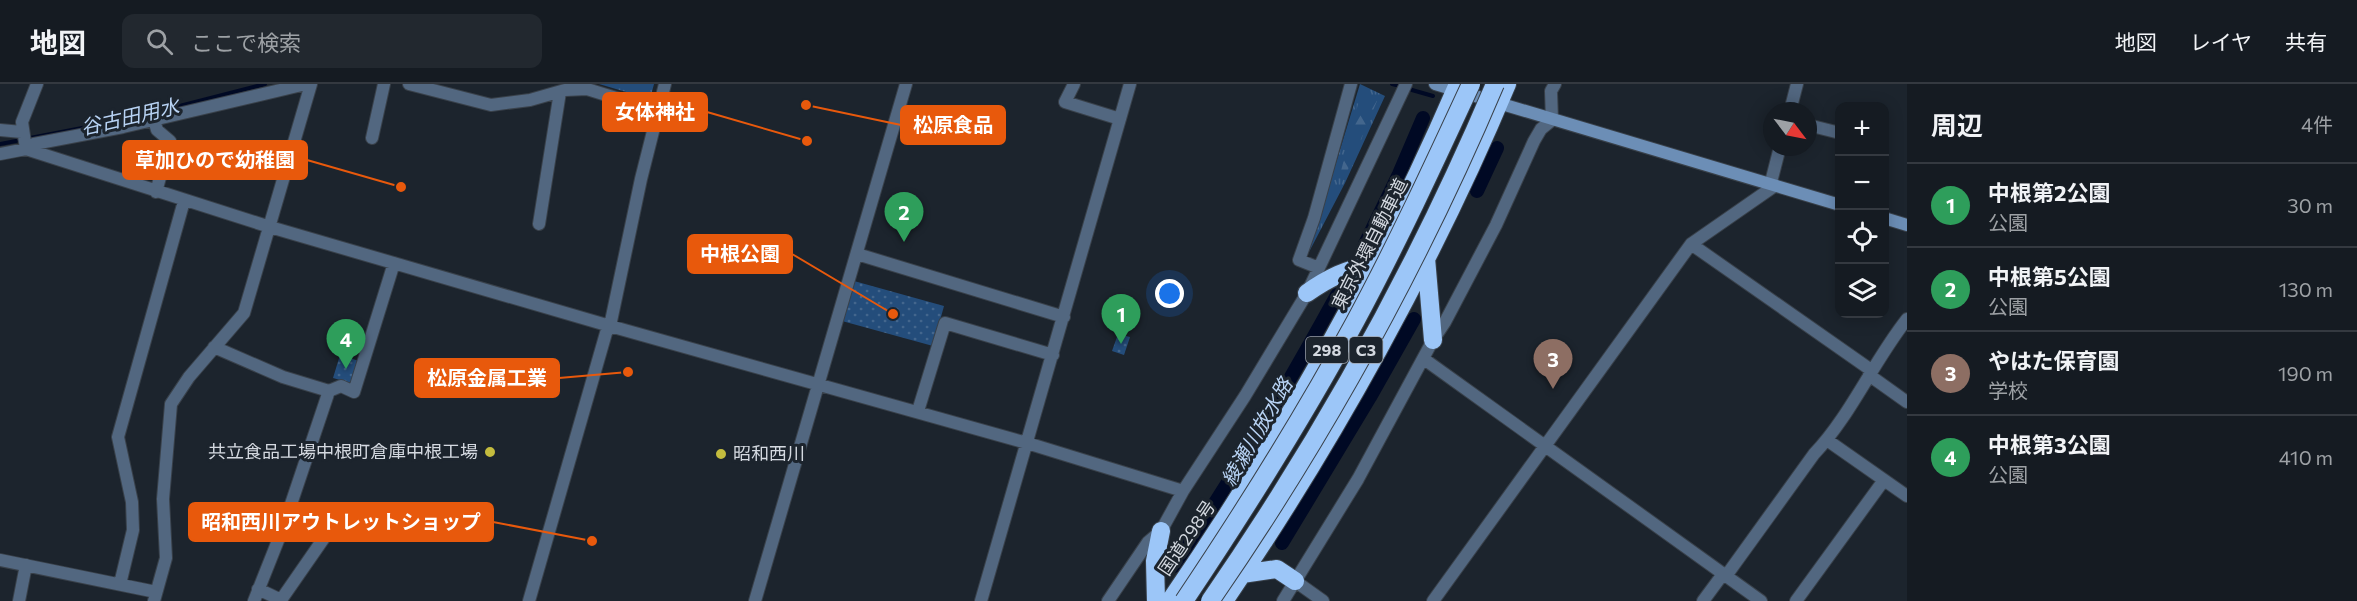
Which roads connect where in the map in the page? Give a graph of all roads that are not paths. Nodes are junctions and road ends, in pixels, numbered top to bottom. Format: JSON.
{"nodes":[{"id":1,"x":37,"y":84,"type":"edge"},
{"id":2,"x":311,"y":84,"type":"edge"},
{"id":3,"x":384,"y":84,"type":"edge"},
{"id":4,"x":409,"y":84,"type":"edge"},
{"id":5,"x":665,"y":84,"type":"edge"},
{"id":6,"x":906,"y":84,"type":"edge"},
{"id":7,"x":1074,"y":84,"type":"edge"},
{"id":8,"x":1130,"y":84,"type":"edge"},
{"id":9,"x":1351,"y":84,"type":"edge"},
{"id":10,"x":1406,"y":84,"type":"edge"},
{"id":11,"x":1435,"y":84,"type":"edge"},
{"id":12,"x":1495,"y":84,"type":"edge"},
{"id":13,"x":1507,"y":84,"type":"edge"},
{"id":14,"x":1555,"y":84,"type":"edge"},
{"id":15,"x":1797,"y":84,"type":"edge"},
{"id":16,"x":1461,"y":86,"type":"edge"},
{"id":17,"x":560,"y":92,"type":"junction"},
{"id":18,"x":1792,"y":102,"type":"edge"},
{"id":19,"x":1498,"y":104,"type":"junction"},
{"id":20,"x":658,"y":111,"type":"junction"},
{"id":21,"x":1120,"y":119,"type":"junction"},
{"id":22,"x":154,"y":120,"type":"junction"},
{"id":23,"x":1551,"y":120,"type":"junction"},
{"id":24,"x":1817,"y":127,"type":"edge"},
{"id":25,"x":0,"y":130,"type":"edge"},
{"id":26,"x":22,"y":132,"type":"junction"},
{"id":27,"x":1835,"y":132,"type":"edge"},
{"id":28,"x":372,"y":138,"type":"dead end"},
{"id":29,"x":26,"y":149,"type":"junction"},
{"id":30,"x":0,"y":154,"type":"edge"},
{"id":31,"x":1778,"y":156,"type":"edge"},
{"id":32,"x":1772,"y":186,"type":"junction"},
{"id":33,"x":156,"y":192,"type":"junction"},
{"id":34,"x":184,"y":201,"type":"junction"},
{"id":35,"x":1835,"y":204,"type":"edge"},
{"id":36,"x":1889,"y":220,"type":"edge"},
{"id":37,"x":539,"y":224,"type":"dead end"},
{"id":38,"x":1907,"y":225,"type":"edge"},
{"id":39,"x":270,"y":227,"type":"junction"},
{"id":40,"x":1691,"y":244,"type":"junction"},
{"id":41,"x":857,"y":254,"type":"junction"},
{"id":42,"x":1426,"y":258,"type":"junction"},
{"id":43,"x":394,"y":263,"type":"junction"},
{"id":44,"x":1373,"y":264,"type":"junction"},
{"id":45,"x":1319,"y":268,"type":"junction"},
{"id":46,"x":1307,"y":293,"type":"junction"},
{"id":47,"x":1064,"y":317,"type":"junction"},
{"id":48,"x":1907,"y":319,"type":"edge"},
{"id":49,"x":610,"y":326,"type":"junction"},
{"id":50,"x":1433,"y":340,"type":"junction"},
{"id":51,"x":214,"y":347,"type":"junction"},
{"id":52,"x":1053,"y":355,"type":"junction"},
{"id":53,"x":1424,"y":358,"type":"junction"},
{"id":54,"x":1870,"y":373,"type":"junction"},
{"id":55,"x":820,"y":383,"type":"junction"},
{"id":56,"x":329,"y":391,"type":"junction"},
{"id":57,"x":1907,"y":402,"type":"edge"},
{"id":58,"x":918,"y":411,"type":"junction"},
{"id":59,"x":1827,"y":440,"type":"junction"},
{"id":60,"x":1028,"y":442,"type":"junction"},
{"id":61,"x":1545,"y":447,"type":"junction"},
{"id":62,"x":1884,"y":480,"type":"junction"},
{"id":63,"x":1183,"y":491,"type":"junction"},
{"id":64,"x":1907,"y":496,"type":"edge"},
{"id":65,"x":1161,"y":531,"type":"junction"},
{"id":66,"x":324,"y":538,"type":"dead end"},
{"id":67,"x":0,"y":560,"type":"edge"},
{"id":68,"x":26,"y":566,"type":"junction"},
{"id":69,"x":1242,"y":574,"type":"junction"},
{"id":70,"x":1725,"y":575,"type":"junction"},
{"id":71,"x":1296,"y":581,"type":"junction"},
{"id":72,"x":120,"y":584,"type":"junction"},
{"id":73,"x":256,"y":595,"type":"edge"},
{"id":74,"x":155,"y":597,"type":"edge"},
{"id":75,"x":19,"y":601,"type":"edge"},
{"id":76,"x":529,"y":601,"type":"edge"},
{"id":77,"x":755,"y":601,"type":"edge"},
{"id":78,"x":981,"y":601,"type":"edge"},
{"id":79,"x":1108,"y":601,"type":"edge"},
{"id":80,"x":1156,"y":601,"type":"edge"},
{"id":81,"x":1170,"y":601,"type":"edge"},
{"id":82,"x":1184,"y":601,"type":"edge"},
{"id":83,"x":1210,"y":601,"type":"edge"},
{"id":84,"x":1224,"y":601,"type":"edge"},
{"id":85,"x":1283,"y":601,"type":"edge"},
{"id":86,"x":1323,"y":601,"type":"edge"},
{"id":87,"x":1433,"y":601,"type":"edge"},
{"id":88,"x":1703,"y":601,"type":"edge"},
{"id":89,"x":1761,"y":601,"type":"edge"},
{"id":90,"x":1796,"y":601,"type":"edge"}],
"edges":[{"from":1,"to":26,"type":"street"},
{"from":2,"to":22,"type":"street"},
{"from":2,"to":39,"type":"street"},
{"from":3,"to":28,"type":"street"},
{"from":4,"to":17,"type":"street"},
{"from":5,"to":20,"type":"street"},
{"from":6,"to":41,"type":"street"},
{"from":7,"to":21,"type":"street"},
{"from":8,"to":21,"type":"street"},
{"from":9,"to":45,"type":"street"},
{"from":10,"to":45,"type":"street"},
{"from":11,"to":16,"type":"street"},
{"from":12,"to":83,"type":"highway","number":"C3","bridge":true},
{"from":13,"to":19,"type":"highway","number":"298"},
{"from":14,"to":23,"type":"street"},
{"from":15,"to":18,"type":"street"},
{"from":16,"to":19,"type":"street"},
{"from":16,"to":44,"type":"highway","name":"国道298号","number":"298"},
{"from":16,"to":82,"type":"highway","name":"東京外環自動車道","number":"C3","bridge":true},
{"from":17,"to":20,"type":"street"},
{"from":17,"to":37,"type":"street"},
{"from":19,"to":23,"type":"street"},
{"from":19,"to":42,"type":"highway","number":"298"},
{"from":20,"to":49,"type":"street"},
{"from":21,"to":47,"type":"street"},
{"from":22,"to":29,"type":"street"},
{"from":22,"to":33,"type":"street"},
{"from":23,"to":32,"type":"street"},
{"from":23,"to":50,"type":"street"},
{"from":24,"to":27,"type":"street"},
{"from":25,"to":26,"type":"street"},
{"from":26,"to":29,"type":"street"},
{"from":29,"to":30,"type":"street"},
{"from":29,"to":33,"type":"street"},
{"from":31,"to":32,"type":"street"},
{"from":32,"to":35,"type":"street"},
{"from":32,"to":40,"type":"street"},
{"from":33,"to":34,"type":"street"},
{"from":34,"to":39,"type":"street"},
{"from":34,"to":72,"type":"street"},
{"from":36,"to":38,"type":"street"},
{"from":39,"to":43,"type":"street"},
{"from":39,"to":51,"type":"street"},
{"from":40,"to":54,"type":"street"},
{"from":40,"to":61,"type":"street"},
{"from":41,"to":47,"type":"street"},
{"from":41,"to":55,"type":"street"},
{"from":42,"to":50,"type":"highway"},
{"from":42,"to":69,"type":"highway","number":"298"},
{"from":43,"to":49,"type":"street"},
{"from":43,"to":56,"type":"street"},
{"from":44,"to":46,"type":"highway"},
{"from":44,"to":81,"type":"highway","name":"国道298号","number":"298"},
{"from":45,"to":46,"type":"street"},
{"from":46,"to":63,"type":"street"},
{"from":47,"to":52,"type":"street"},
{"from":48,"to":54,"type":"street"},
{"from":49,"to":55,"type":"street"},
{"from":49,"to":76,"type":"street"},
{"from":50,"to":53,"type":"street"},
{"from":51,"to":56,"type":"street"},
{"from":51,"to":74,"type":"street"},
{"from":52,"to":58,"type":"street"},
{"from":52,"to":60,"type":"street"},
{"from":53,"to":61,"type":"street"},
{"from":53,"to":71,"type":"street"},
{"from":54,"to":57,"type":"street"},
{"from":54,"to":59,"type":"street"},
{"from":55,"to":58,"type":"street"},
{"from":55,"to":77,"type":"street"},
{"from":56,"to":73,"type":"street"},
{"from":58,"to":60,"type":"street"},
{"from":59,"to":62,"type":"street"},
{"from":59,"to":70,"type":"street"},
{"from":60,"to":63,"type":"street"},
{"from":60,"to":78,"type":"street"},
{"from":61,"to":70,"type":"street"},
{"from":61,"to":87,"type":"street"},
{"from":62,"to":64,"type":"street"},
{"from":62,"to":90,"type":"street"},
{"from":63,"to":65,"type":"street"},
{"from":65,"to":79,"type":"street"},
{"from":65,"to":80,"type":"highway"},
{"from":66,"to":73,"type":"street"},
{"from":67,"to":68,"type":"street"},
{"from":68,"to":72,"type":"street"},
{"from":68,"to":75,"type":"street"},
{"from":69,"to":71,"type":"highway"},
{"from":69,"to":84,"type":"highway","number":"298"},
{"from":70,"to":88,"type":"street"},
{"from":70,"to":89,"type":"street"},
{"from":71,"to":85,"type":"street"},
{"from":71,"to":86,"type":"street"},
{"from":72,"to":74,"type":"street"}]}
